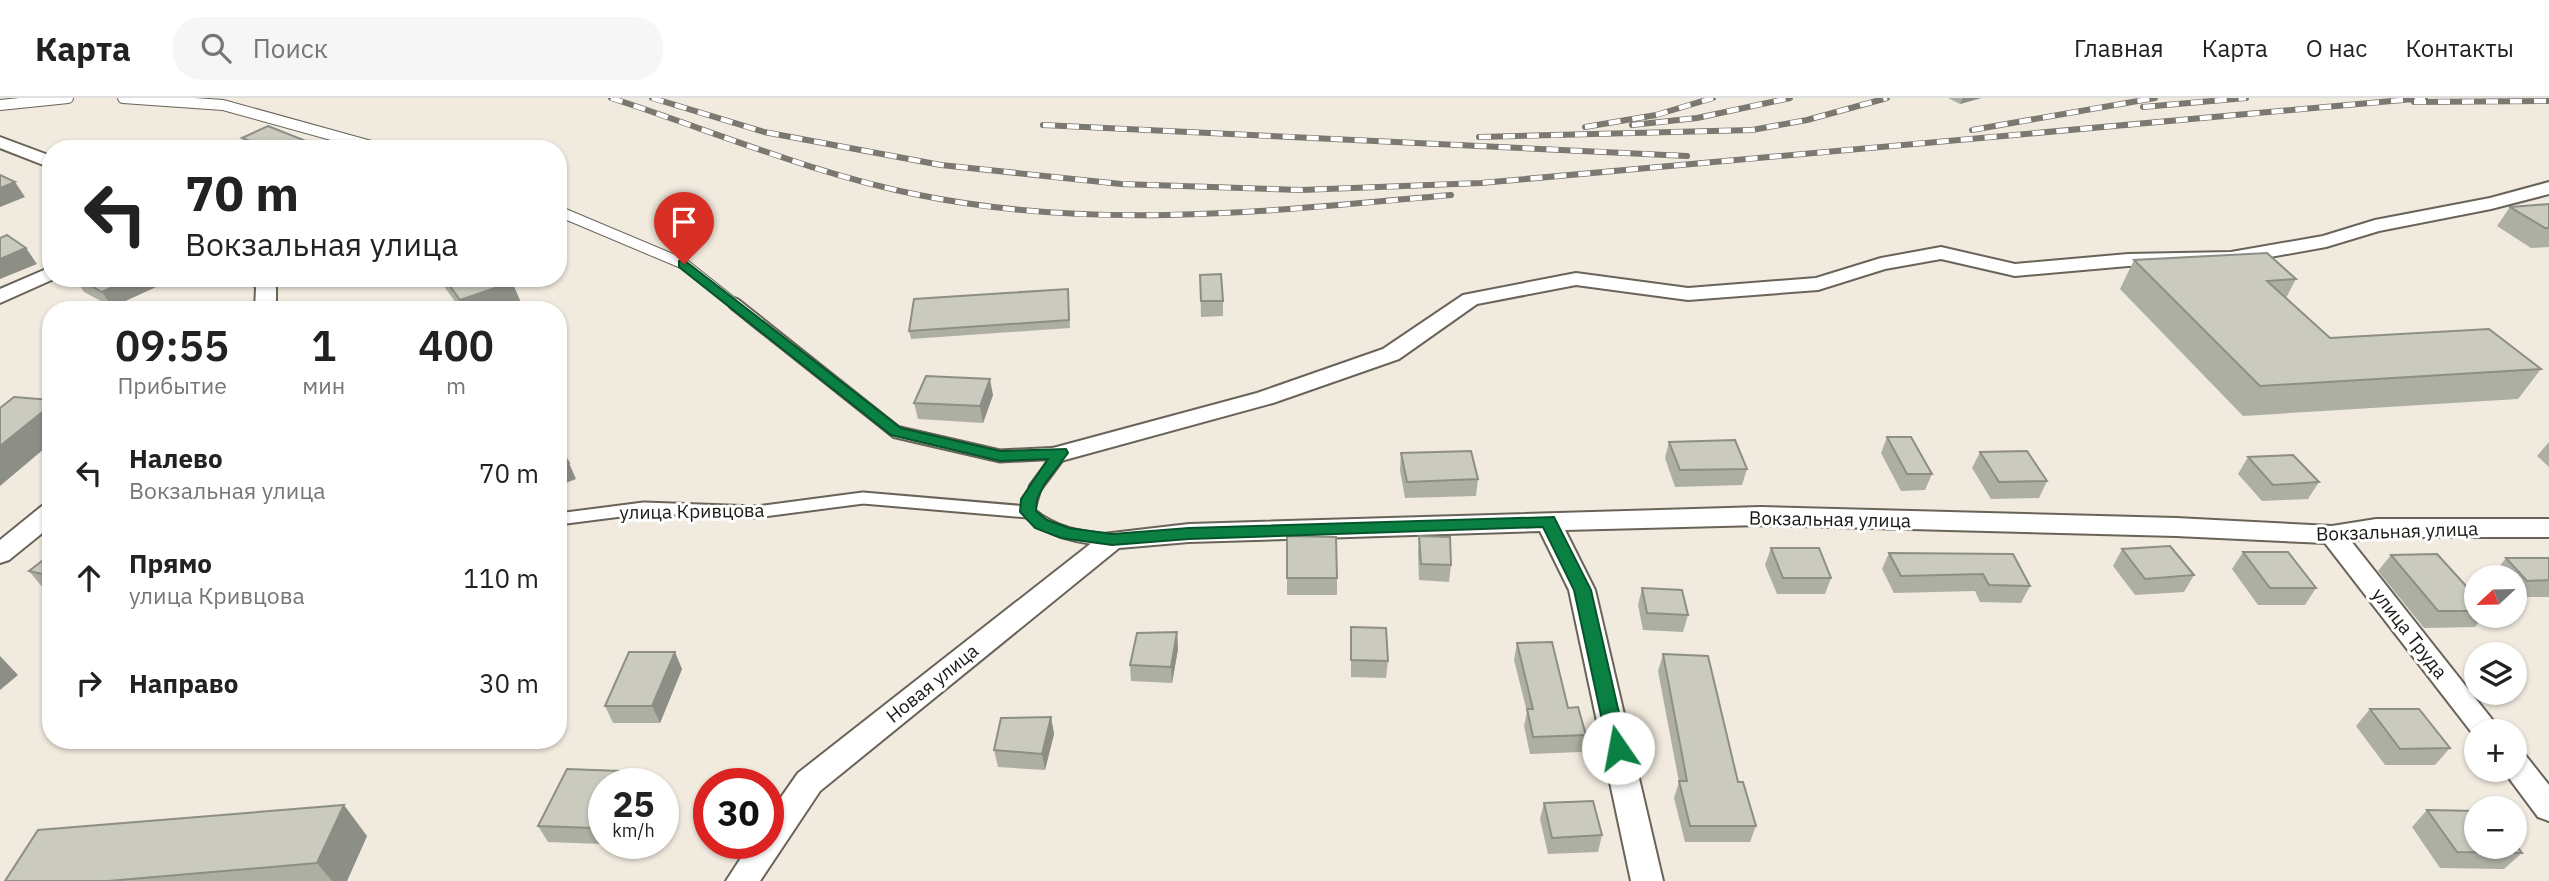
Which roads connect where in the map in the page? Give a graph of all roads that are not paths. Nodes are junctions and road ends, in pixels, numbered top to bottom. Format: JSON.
{"nodes":[{"id":1,"x":68,"y":98,"type":"edge"},
{"id":2,"x":123,"y":98,"type":"edge"},
{"id":3,"x":0,"y":105,"type":"edge"},
{"id":4,"x":349,"y":140,"type":"edge"},
{"id":5,"x":0,"y":142,"type":"edge"},
{"id":6,"x":42,"y":159,"type":"edge"},
{"id":7,"x":2549,"y":188,"type":"edge"},
{"id":8,"x":567,"y":215,"type":"edge"},
{"id":9,"x":42,"y":277,"type":"edge"},
{"id":10,"x":0,"y":297,"type":"edge"},
{"id":11,"x":1061,"y":453,"type":"junction"},
{"id":12,"x":1028,"y":512,"type":"junction"},
{"id":13,"x":567,"y":518,"type":"edge"},
{"id":14,"x":42,"y":519,"type":"edge"},
{"id":15,"x":1548,"y":521,"type":"junction"},
{"id":16,"x":2549,"y":528,"type":"edge"},
{"id":17,"x":2332,"y":535,"type":"junction"},
{"id":18,"x":1112,"y":540,"type":"junction"},
{"id":19,"x":0,"y":554,"type":"edge"},
{"id":20,"x":2478,"y":719,"type":"edge"},
{"id":21,"x":2527,"y":780,"type":"edge"},
{"id":22,"x":2549,"y":808,"type":"edge"},
{"id":23,"x":784,"y":819,"type":"edge"},
{"id":24,"x":758,"y":859,"type":"edge"},
{"id":25,"x":744,"y":880,"type":"edge"},
{"id":26,"x":1647,"y":881,"type":"edge"}],
"edges":[{"from":1,"to":3,"type":"lane"},
{"from":2,"to":4,"type":"lane"},
{"from":5,"to":6,"type":"street"},
{"from":7,"to":11,"type":"street"},
{"from":8,"to":11,"type":"lane"},
{"from":9,"to":10,"type":"street"},
{"from":11,"to":12,"type":"lane"},
{"from":12,"to":13,"type":"lane","name":"улица Кривцова"},
{"from":12,"to":18,"type":"lane","name":"улица Кривцова"},
{"from":14,"to":19,"type":"street"},
{"from":15,"to":17,"type":"street","name":"Вокзальная улица"},
{"from":15,"to":18,"type":"street","name":"Вокзальная улица"},
{"from":15,"to":26,"type":"street"},
{"from":16,"to":17,"type":"street","name":"Вокзальная улица"},
{"from":17,"to":20,"type":"street","name":"улица Труда"},
{"from":18,"to":23,"type":"street","name":"Новая улица"},
{"from":21,"to":22,"type":"street"},
{"from":24,"to":25,"type":"street","name":"Новая улица"}]}
